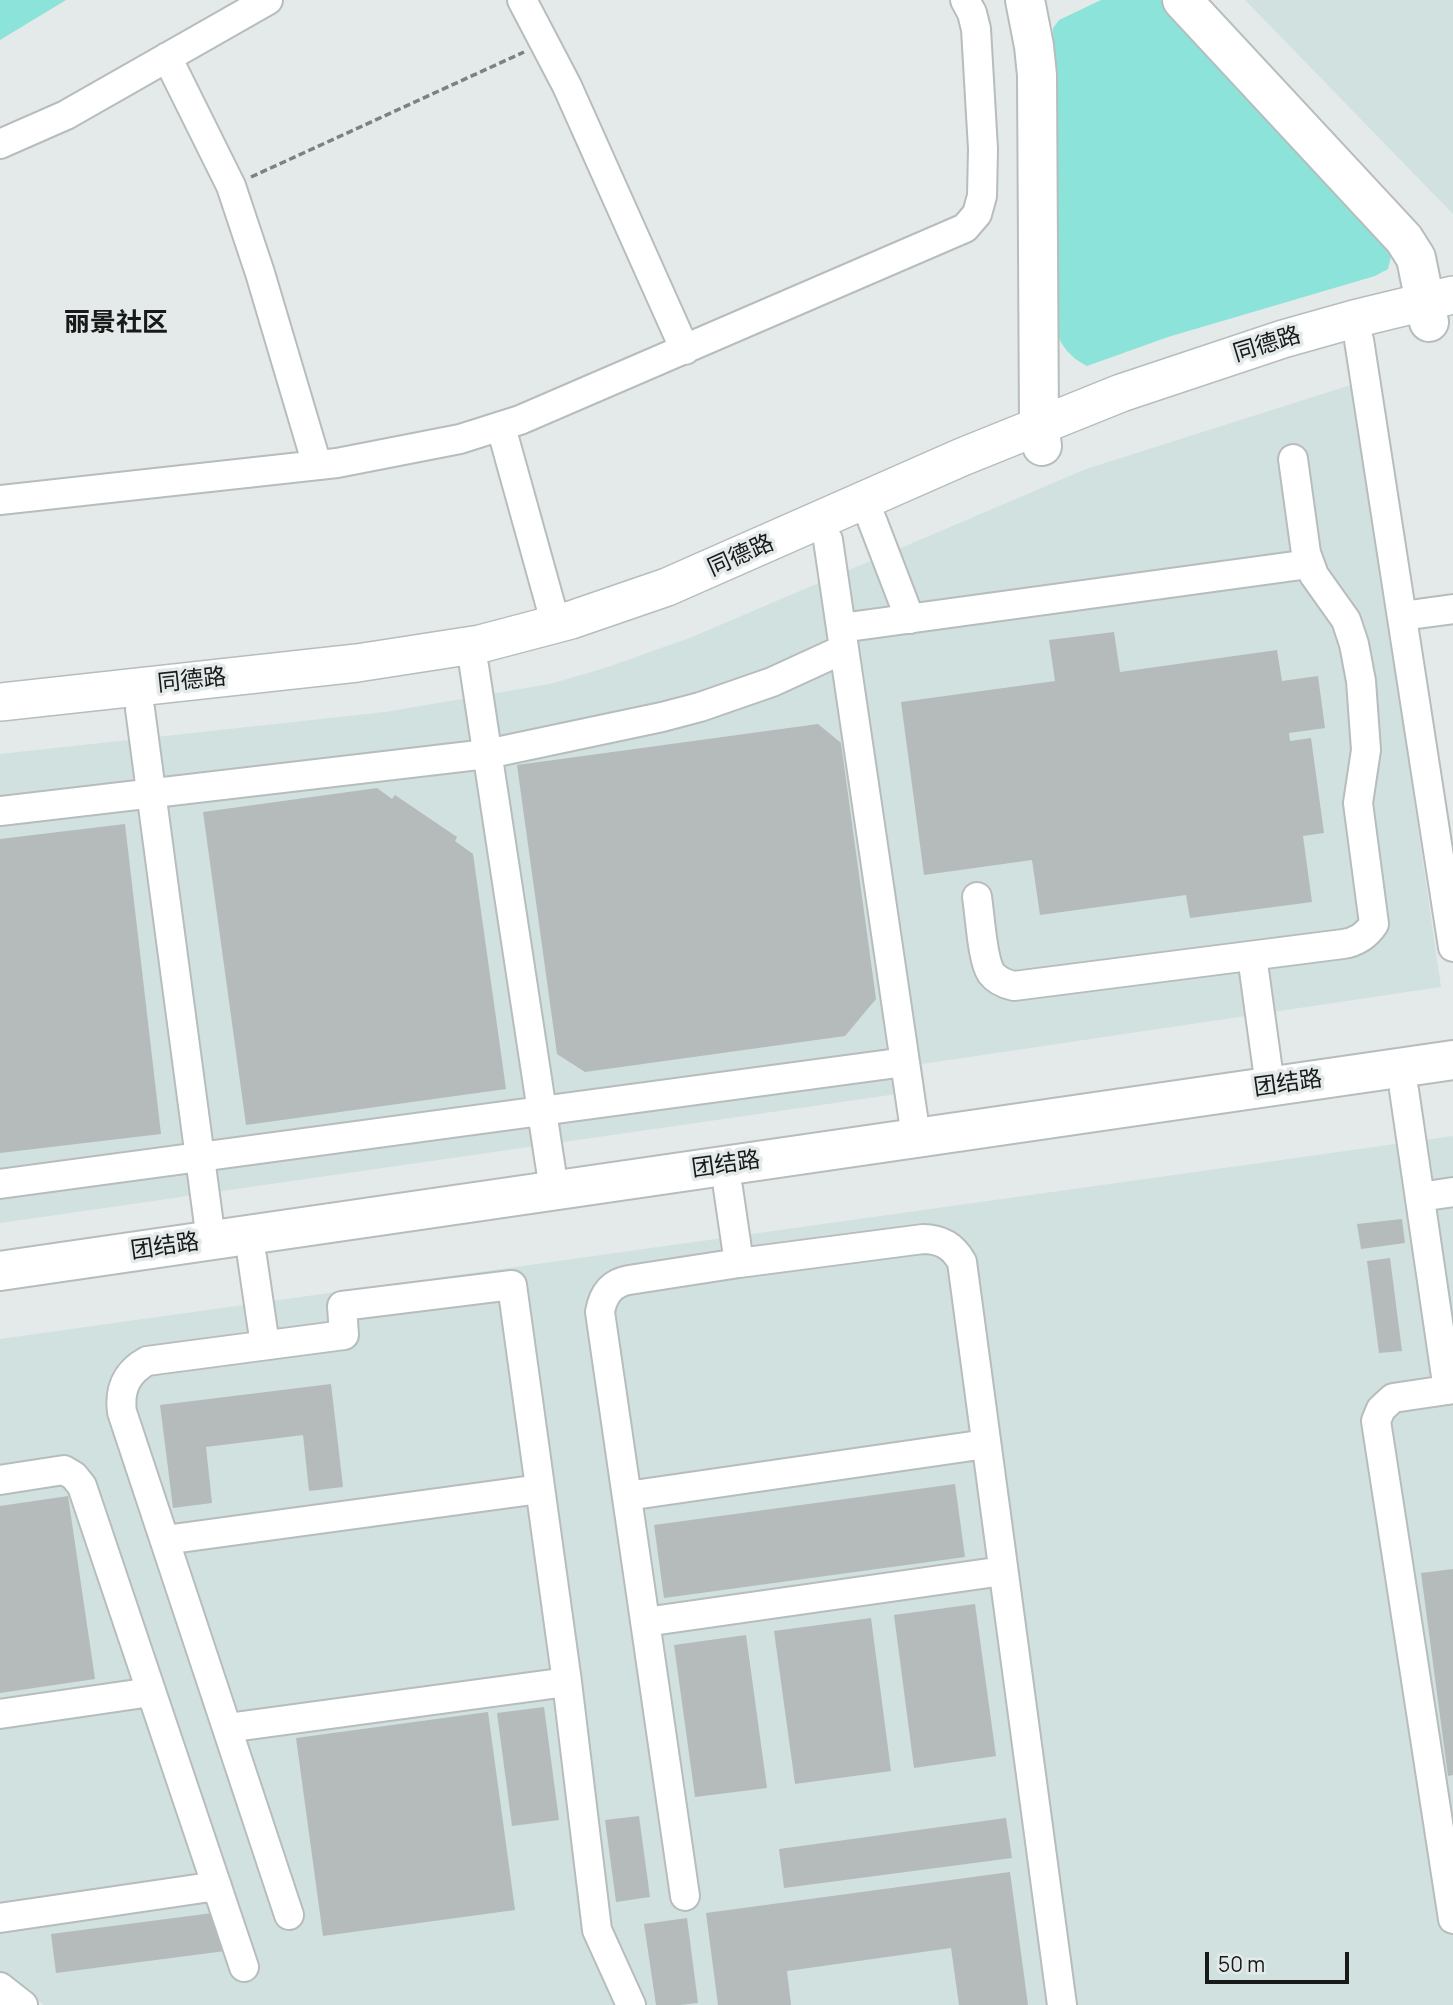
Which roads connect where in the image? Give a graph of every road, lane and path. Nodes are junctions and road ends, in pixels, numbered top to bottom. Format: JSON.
{"nodes":[{"id":1,"x":268,"y":0,"type":"edge"},
{"id":2,"x":523,"y":0,"type":"edge"},
{"id":3,"x":965,"y":0,"type":"edge"},
{"id":4,"x":1025,"y":0,"type":"edge"},
{"id":5,"x":1182,"y":0,"type":"edge"},
{"id":6,"x":545,"y":43,"type":"junction"},
{"id":7,"x":167,"y":57,"type":"junction"},
{"id":8,"x":0,"y":145,"type":"edge"},
{"id":9,"x":231,"y":186,"type":"junction"},
{"id":10,"x":1440,"y":309,"type":"edge"},
{"id":11,"x":1359,"y":340,"type":"junction"},
{"id":12,"x":685,"y":350,"type":"junction"},
{"id":13,"x":500,"y":427,"type":"junction"},
{"id":14,"x":1040,"y":436,"type":"junction"},
{"id":15,"x":1293,"y":459,"type":"dead end"},
{"id":16,"x":317,"y":465,"type":"junction"},
{"id":17,"x":0,"y":500,"type":"edge"},
{"id":18,"x":872,"y":520,"type":"junction"},
{"id":19,"x":828,"y":540,"type":"junction"},
{"id":20,"x":1309,"y":564,"type":"junction"},
{"id":21,"x":1453,"y":609,"type":"edge"},
{"id":22,"x":1402,"y":616,"type":"junction"},
{"id":23,"x":910,"y":619,"type":"junction"},
{"id":24,"x":556,"y":625,"type":"junction"},
{"id":25,"x":843,"y":638,"type":"junction"},
{"id":26,"x":474,"y":666,"type":"junction"},
{"id":27,"x":0,"y":702,"type":"edge"},
{"id":28,"x":140,"y":709,"type":"junction"},
{"id":29,"x":0,"y":724,"type":"edge"},
{"id":30,"x":487,"y":754,"type":"junction"},
{"id":31,"x":151,"y":794,"type":"junction"},
{"id":32,"x":0,"y":811,"type":"edge"},
{"id":33,"x":977,"y":897,"type":"dead end"},
{"id":34,"x":1453,"y":947,"type":"edge"},
{"id":35,"x":1252,"y":956,"type":"junction"},
{"id":36,"x":1453,"y":1060,"type":"edge"},
{"id":37,"x":905,"y":1062,"type":"junction"},
{"id":38,"x":1453,"y":1083,"type":"edge"},
{"id":39,"x":1270,"y":1086,"type":"junction"},
{"id":40,"x":1404,"y":1090,"type":"junction"},
{"id":41,"x":542,"y":1111,"type":"junction"},
{"id":42,"x":916,"y":1137,"type":"junction"},
{"id":43,"x":200,"y":1157,"type":"junction"},
{"id":44,"x":0,"y":1184,"type":"edge"},
{"id":45,"x":728,"y":1188,"type":"junction"},
{"id":46,"x":554,"y":1190,"type":"junction"},
{"id":47,"x":1453,"y":1192,"type":"edge"},
{"id":48,"x":1420,"y":1197,"type":"junction"},
{"id":49,"x":211,"y":1240,"type":"junction"},
{"id":50,"x":252,"y":1257,"type":"junction"},
{"id":51,"x":739,"y":1263,"type":"junction"},
{"id":52,"x":0,"y":1270,"type":"edge"},
{"id":53,"x":0,"y":1294,"type":"edge"},
{"id":54,"x":265,"y":1345,"type":"junction"},
{"id":55,"x":1450,"y":1390,"type":"edge"},
{"id":56,"x":986,"y":1444,"type":"junction"},
{"id":57,"x":0,"y":1480,"type":"edge"},
{"id":58,"x":540,"y":1489,"type":"junction"},
{"id":59,"x":627,"y":1496,"type":"junction"},
{"id":60,"x":165,"y":1541,"type":"junction"},
{"id":61,"x":1003,"y":1571,"type":"junction"},
{"id":62,"x":645,"y":1622,"type":"junction"},
{"id":63,"x":566,"y":1682,"type":"junction"},
{"id":64,"x":151,"y":1692,"type":"junction"},
{"id":65,"x":0,"y":1714,"type":"edge"},
{"id":66,"x":227,"y":1728,"type":"junction"},
{"id":67,"x":1449,"y":1871,"type":"edge"},
{"id":68,"x":217,"y":1886,"type":"junction"},
{"id":69,"x":685,"y":1896,"type":"dead end"},
{"id":70,"x":289,"y":1915,"type":"dead end"},
{"id":71,"x":0,"y":1918,"type":"edge"},
{"id":72,"x":1453,"y":1919,"type":"edge"},
{"id":73,"x":244,"y":1967,"type":"dead end"},
{"id":74,"x":0,"y":1987,"type":"edge"},
{"id":75,"x":23,"y":2005,"type":"edge"},
{"id":76,"x":631,"y":2005,"type":"edge"},
{"id":77,"x":1062,"y":2005,"type":"edge"}],
"edges":[{"from":1,"to":7,"type":"street"},
{"from":2,"to":6,"type":"street"},
{"from":3,"to":12,"type":"street"},
{"from":4,"to":14,"type":"highway"},
{"from":5,"to":10,"type":"highway"},
{"from":6,"to":9,"type":"path"},
{"from":6,"to":12,"type":"street"},
{"from":7,"to":8,"type":"street"},
{"from":7,"to":9,"type":"street"},
{"from":9,"to":16,"type":"street"},
{"from":10,"to":11,"type":"main road","name":"同德路"},
{"from":10,"to":14,"type":"main road","name":"同德路"},
{"from":11,"to":14,"type":"main road","name":"同德路"},
{"from":11,"to":22,"type":"street"},
{"from":12,"to":13,"type":"street"},
{"from":13,"to":16,"type":"street"},
{"from":13,"to":24,"type":"street"},
{"from":14,"to":18,"type":"main road","name":"同德路"},
{"from":14,"to":24,"type":"main road","name":"同德路"},
{"from":15,"to":20,"type":"street"},
{"from":16,"to":17,"type":"street"},
{"from":18,"to":19,"type":"main road","name":"同德路"},
{"from":18,"to":23,"type":"street"},
{"from":19,"to":25,"type":"street"},
{"from":19,"to":26,"type":"main road","name":"同德路"},
{"from":20,"to":23,"type":"street"},
{"from":20,"to":35,"type":"street"},
{"from":21,"to":22,"type":"street"},
{"from":22,"to":34,"type":"street"},
{"from":23,"to":25,"type":"street"},
{"from":24,"to":27,"type":"main road","name":"同德路"},
{"from":25,"to":30,"type":"street"},
{"from":25,"to":37,"type":"street"},
{"from":26,"to":28,"type":"main road","name":"同德路"},
{"from":26,"to":30,"type":"street"},
{"from":28,"to":29,"type":"main road","name":"同德路"},
{"from":28,"to":31,"type":"street"},
{"from":30,"to":31,"type":"street"},
{"from":30,"to":41,"type":"street"},
{"from":31,"to":32,"type":"street"},
{"from":31,"to":43,"type":"street"},
{"from":33,"to":35,"type":"street"},
{"from":35,"to":39,"type":"street"},
{"from":36,"to":39,"type":"highway","name":"团结路"},
{"from":37,"to":41,"type":"street"},
{"from":37,"to":42,"type":"street"},
{"from":38,"to":40,"type":"highway","name":"团结路"},
{"from":39,"to":42,"type":"highway","name":"团结路"},
{"from":40,"to":45,"type":"highway","name":"团结路"},
{"from":40,"to":48,"type":"street"},
{"from":41,"to":43,"type":"street"},
{"from":41,"to":46,"type":"street"},
{"from":42,"to":46,"type":"highway","name":"团结路"},
{"from":43,"to":44,"type":"street"},
{"from":43,"to":49,"type":"street"},
{"from":45,"to":50,"type":"highway","name":"团结路"},
{"from":45,"to":51,"type":"street"},
{"from":46,"to":49,"type":"highway","name":"团结路"},
{"from":47,"to":48,"type":"street"},
{"from":48,"to":55,"type":"street"},
{"from":49,"to":52,"type":"highway","name":"团结路"},
{"from":50,"to":53,"type":"highway","name":"团结路"},
{"from":50,"to":54,"type":"street"},
{"from":51,"to":56,"type":"street"},
{"from":51,"to":59,"type":"street"},
{"from":54,"to":58,"type":"street"},
{"from":54,"to":60,"type":"street"},
{"from":55,"to":67,"type":"street"},
{"from":56,"to":59,"type":"street"},
{"from":56,"to":61,"type":"street"},
{"from":57,"to":64,"type":"street"},
{"from":58,"to":60,"type":"street"},
{"from":58,"to":63,"type":"street"},
{"from":59,"to":62,"type":"street"},
{"from":60,"to":66,"type":"street"},
{"from":61,"to":62,"type":"street"},
{"from":61,"to":77,"type":"street"},
{"from":62,"to":69,"type":"street"},
{"from":63,"to":66,"type":"street"},
{"from":63,"to":76,"type":"street"},
{"from":64,"to":65,"type":"street"},
{"from":64,"to":68,"type":"street"},
{"from":66,"to":70,"type":"street"},
{"from":67,"to":72,"type":"street"},
{"from":68,"to":71,"type":"street"},
{"from":68,"to":73,"type":"street"},
{"from":74,"to":75,"type":"street"}]}
